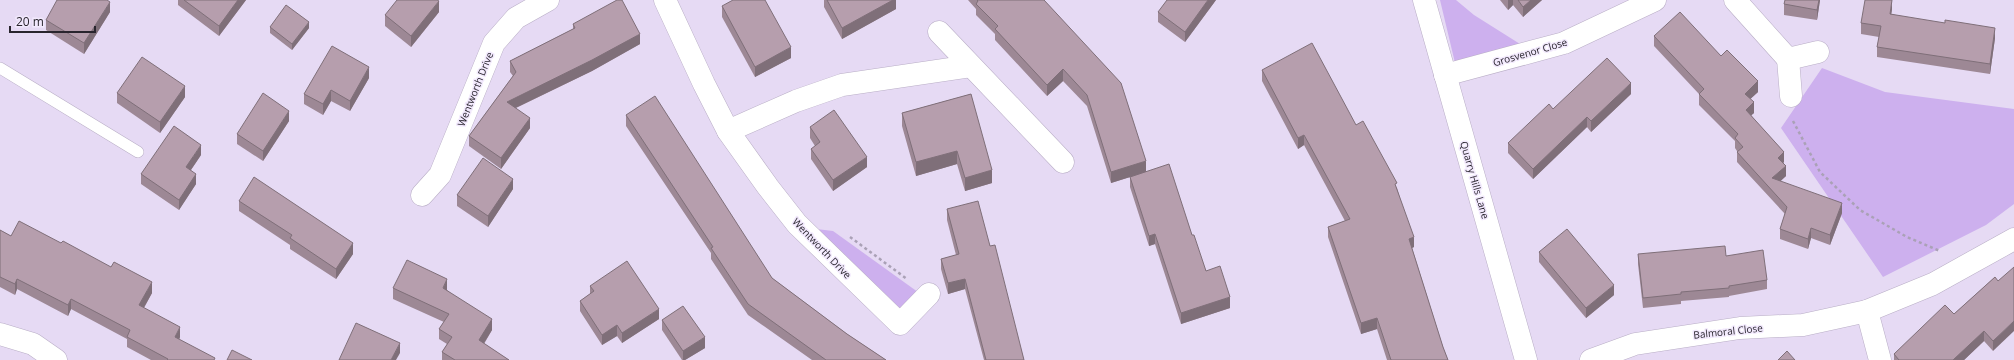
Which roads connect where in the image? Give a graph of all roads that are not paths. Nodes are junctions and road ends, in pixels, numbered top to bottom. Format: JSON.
{"nodes":[{"id":1,"x":548,"y":0,"type":"edge"},
{"id":2,"x":665,"y":0,"type":"edge"},
{"id":3,"x":1424,"y":0,"type":"edge"},
{"id":4,"x":1654,"y":0,"type":"edge"},
{"id":5,"x":1735,"y":0,"type":"edge"},
{"id":6,"x":939,"y":32,"type":"dead end"},
{"id":7,"x":1818,"y":52,"type":"dead end"},
{"id":8,"x":1788,"y":59,"type":"junction"},
{"id":9,"x":972,"y":66,"type":"junction"},
{"id":10,"x":0,"y":68,"type":"edge"},
{"id":11,"x":1445,"y":75,"type":"junction"},
{"id":12,"x":1791,"y":96,"type":"road end"},
{"id":13,"x":728,"y":131,"type":"junction"},
{"id":14,"x":138,"y":152,"type":"dead end"},
{"id":15,"x":1063,"y":162,"type":"dead end"},
{"id":16,"x":422,"y":195,"type":"dead end"},
{"id":17,"x":2014,"y":238,"type":"edge"},
{"id":18,"x":929,"y":294,"type":"road end"},
{"id":19,"x":1867,"y":311,"type":"junction"},
{"id":20,"x":0,"y":334,"type":"edge"},
{"id":21,"x":56,"y":360,"type":"edge"},
{"id":22,"x":1526,"y":360,"type":"edge"},
{"id":23,"x":1591,"y":360,"type":"edge"},
{"id":24,"x":1880,"y":360,"type":"edge"}],
"edges":[{"from":1,"to":16,"type":"street","name":"Wentworth Drive"},
{"from":2,"to":13,"type":"street","name":"Wentworth Drive"},
{"from":3,"to":11,"type":"street","name":"Quarry Hills Lane"},
{"from":4,"to":11,"type":"street","name":"Grosvenor Close"},
{"from":5,"to":8,"type":"street"},
{"from":6,"to":9,"type":"street"},
{"from":7,"to":8,"type":"street"},
{"from":8,"to":12,"type":"street"},
{"from":9,"to":13,"type":"street"},
{"from":9,"to":15,"type":"street"},
{"from":10,"to":14,"type":"lane"},
{"from":11,"to":22,"type":"street","name":"Quarry Hills Lane"},
{"from":13,"to":18,"type":"street","name":"Wentworth Drive"},
{"from":17,"to":19,"type":"street","name":"Balmoral Close"},
{"from":19,"to":23,"type":"street","name":"Balmoral Close"},
{"from":19,"to":24,"type":"street"},
{"from":20,"to":21,"type":"street"}]}
